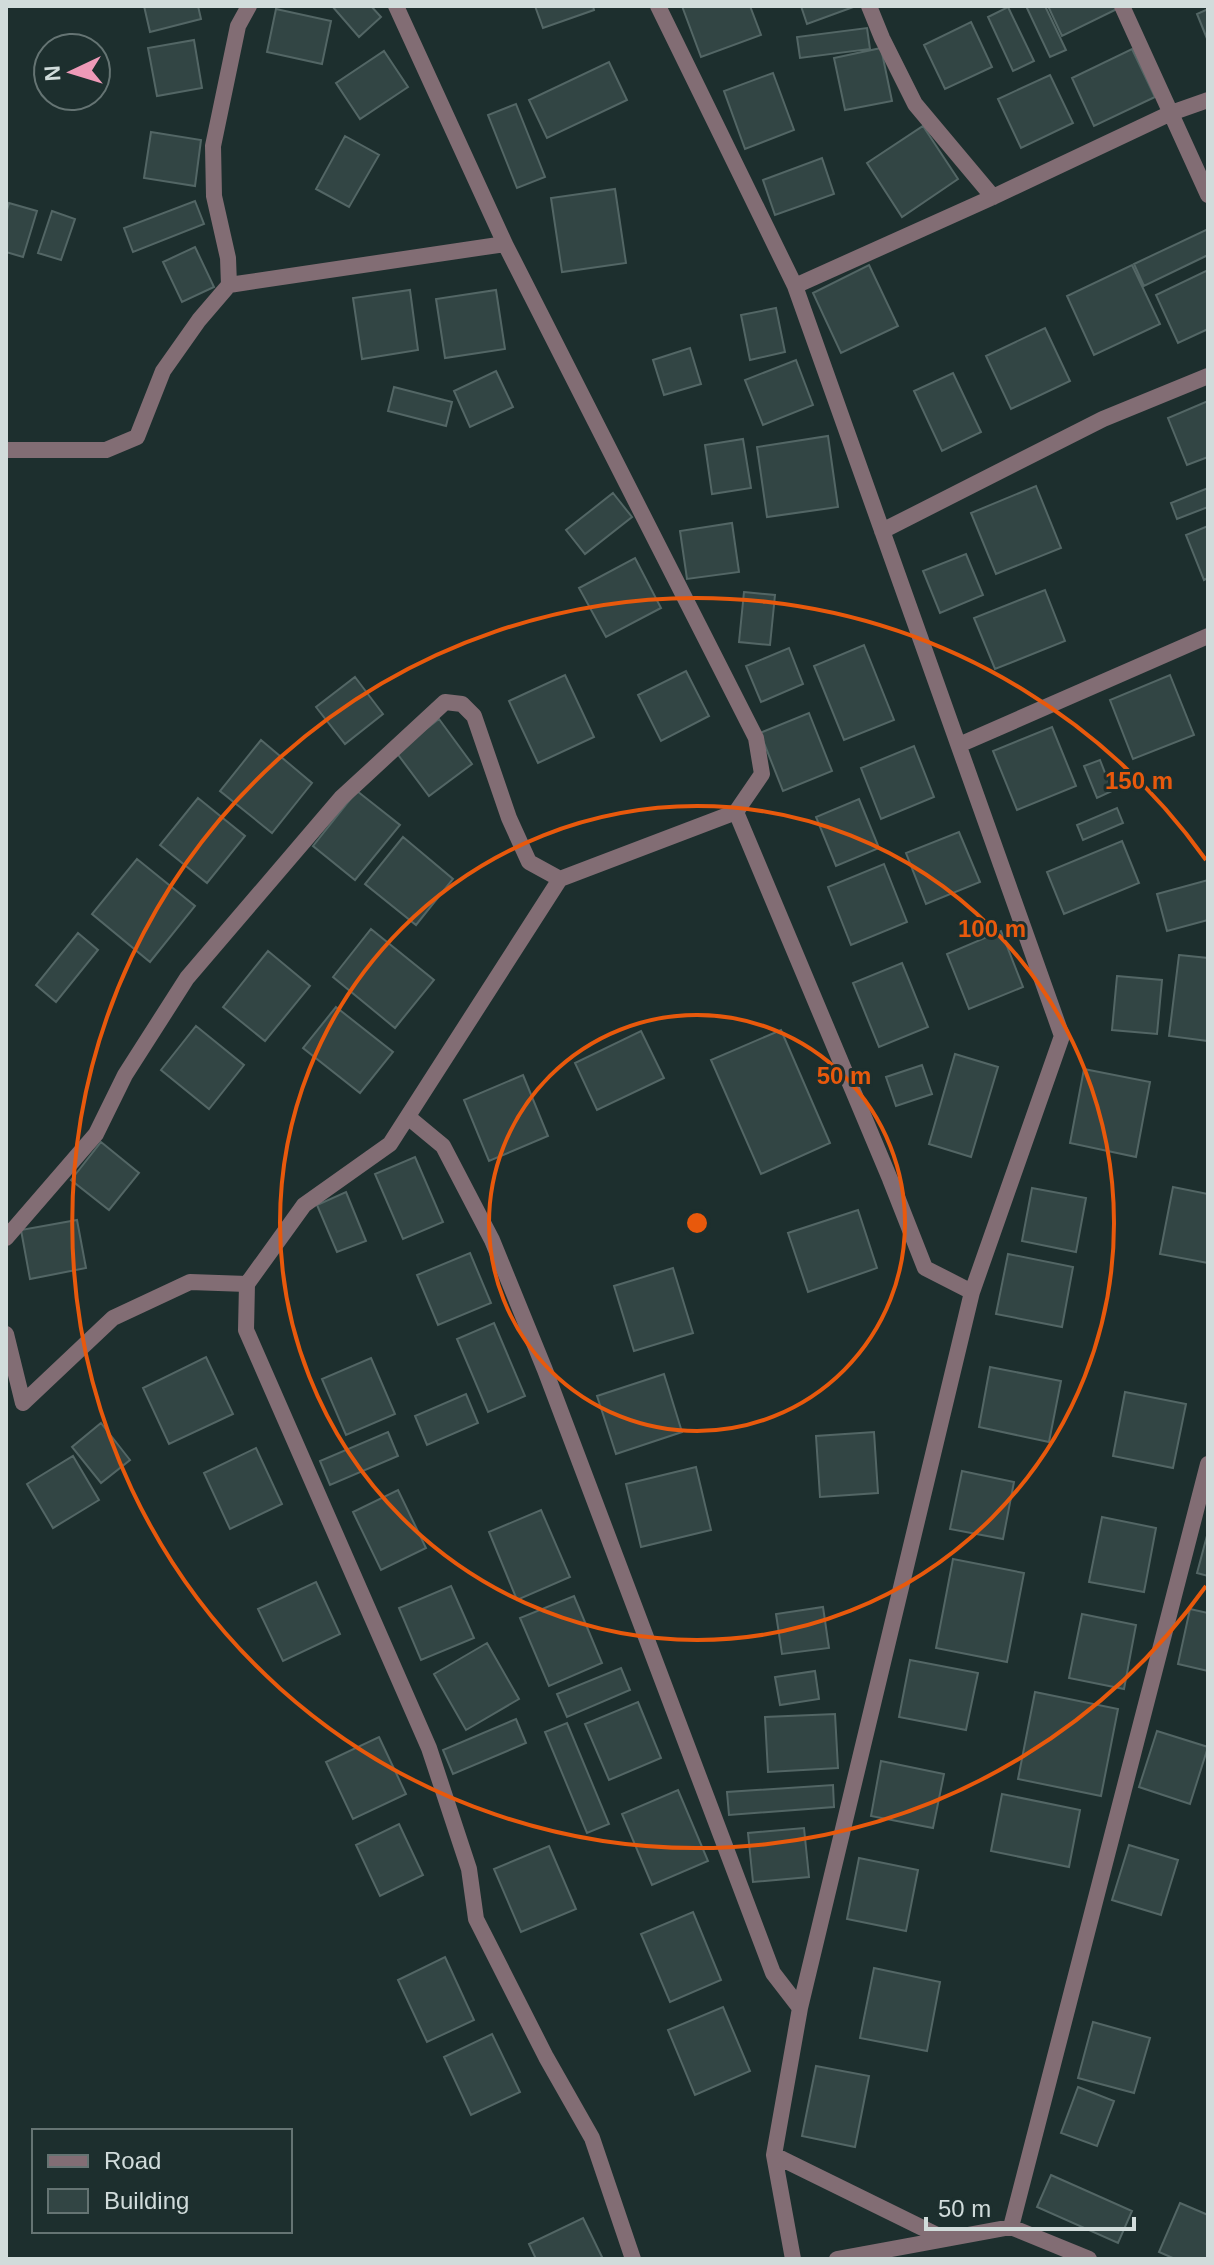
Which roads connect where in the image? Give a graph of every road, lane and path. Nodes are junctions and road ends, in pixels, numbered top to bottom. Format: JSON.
{"nodes":[{"id":1,"x":249,"y":6,"type":"edge"},
{"id":2,"x":396,"y":6,"type":"edge"},
{"id":3,"x":658,"y":6,"type":"edge"},
{"id":4,"x":869,"y":6,"type":"edge"},
{"id":5,"x":1122,"y":6,"type":"edge"},
{"id":6,"x":1208,"y":100,"type":"edge"},
{"id":7,"x":1171,"y":113,"type":"junction"},
{"id":8,"x":1208,"y":195,"type":"edge"},
{"id":9,"x":993,"y":197,"type":"junction"},
{"id":10,"x":505,"y":244,"type":"junction"},
{"id":11,"x":229,"y":285,"type":"junction"},
{"id":12,"x":795,"y":286,"type":"junction"},
{"id":13,"x":1208,"y":376,"type":"edge"},
{"id":14,"x":6,"y":450,"type":"edge"},
{"id":15,"x":882,"y":531,"type":"junction"},
{"id":16,"x":1208,"y":636,"type":"edge"},
{"id":17,"x":959,"y":745,"type":"junction"},
{"id":18,"x":736,"y":812,"type":"junction"},
{"id":19,"x":560,"y":879,"type":"junction"},
{"id":20,"x":408,"y":1117,"type":"junction"},
{"id":21,"x":6,"y":1238,"type":"edge"},
{"id":22,"x":247,"y":1284,"type":"junction"},
{"id":23,"x":972,"y":1292,"type":"junction"},
{"id":24,"x":6,"y":1334,"type":"edge"},
{"id":25,"x":1208,"y":1464,"type":"edge"},
{"id":26,"x":800,"y":2008,"type":"junction"},
{"id":27,"x":774,"y":2155,"type":"junction"},
{"id":28,"x":1011,"y":2227,"type":"junction"},
{"id":29,"x":945,"y":2239,"type":"junction"},
{"id":30,"x":633,"y":2259,"type":"edge"},
{"id":31,"x":793,"y":2259,"type":"edge"},
{"id":32,"x":837,"y":2259,"type":"edge"},
{"id":33,"x":1089,"y":2259,"type":"edge"}],
"edges":[{"from":1,"to":11,"type":"street"},
{"from":2,"to":10,"type":"street"},
{"from":3,"to":12,"type":"street"},
{"from":4,"to":9,"type":"street"},
{"from":5,"to":7,"type":"street"},
{"from":6,"to":7,"type":"street"},
{"from":7,"to":8,"type":"street"},
{"from":7,"to":9,"type":"street"},
{"from":9,"to":12,"type":"street"},
{"from":10,"to":11,"type":"street"},
{"from":10,"to":18,"type":"street"},
{"from":11,"to":14,"type":"street"},
{"from":12,"to":15,"type":"street"},
{"from":13,"to":15,"type":"street"},
{"from":15,"to":17,"type":"street"},
{"from":16,"to":17,"type":"street"},
{"from":17,"to":23,"type":"street"},
{"from":18,"to":19,"type":"street"},
{"from":18,"to":23,"type":"street"},
{"from":19,"to":20,"type":"street"},
{"from":19,"to":21,"type":"street"},
{"from":20,"to":22,"type":"street"},
{"from":20,"to":26,"type":"street"},
{"from":22,"to":24,"type":"street"},
{"from":22,"to":30,"type":"street"},
{"from":23,"to":26,"type":"street"},
{"from":25,"to":28,"type":"street"},
{"from":26,"to":27,"type":"street"},
{"from":27,"to":29,"type":"street"},
{"from":27,"to":31,"type":"street"},
{"from":28,"to":29,"type":"street"},
{"from":28,"to":33,"type":"street"},
{"from":29,"to":32,"type":"street"}]}
